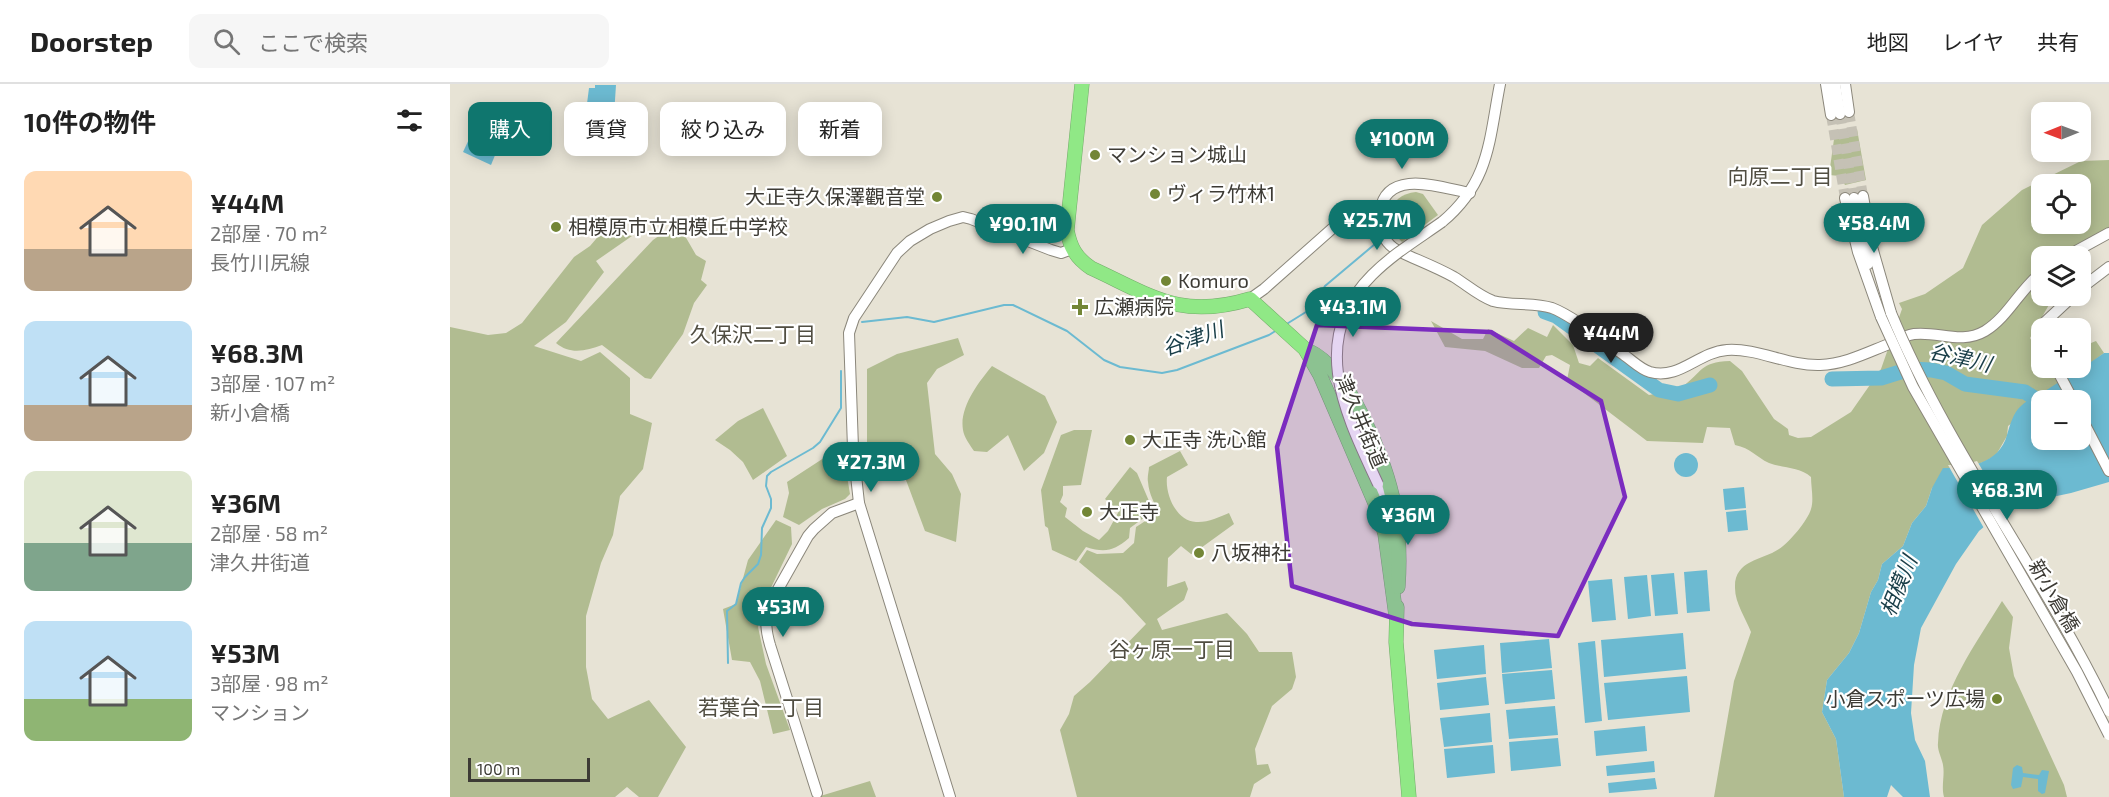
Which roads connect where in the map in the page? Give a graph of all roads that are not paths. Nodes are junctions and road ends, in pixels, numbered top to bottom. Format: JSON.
{"nodes":[{"id":1,"x":1082,"y":84,"type":"edge"},
{"id":2,"x":1500,"y":84,"type":"edge"},
{"id":3,"x":1826,"y":84,"type":"edge"},
{"id":4,"x":1835,"y":84,"type":"edge"},
{"id":5,"x":1845,"y":84,"type":"edge"},
{"id":6,"x":1840,"y":114,"type":"junction"},
{"id":7,"x":1470,"y":193,"type":"junction"},
{"id":8,"x":1854,"y":197,"type":"junction"},
{"id":9,"x":1380,"y":216,"type":"junction"},
{"id":10,"x":2109,"y":233,"type":"edge"},
{"id":11,"x":2085,"y":246,"type":"edge"},
{"id":12,"x":1072,"y":249,"type":"junction"},
{"id":13,"x":2109,"y":267,"type":"edge"},
{"id":14,"x":2031,"y":281,"type":"edge"},
{"id":15,"x":2091,"y":281,"type":"edge"},
{"id":16,"x":1250,"y":299,"type":"junction"},
{"id":17,"x":2062,"y":306,"type":"edge"},
{"id":18,"x":1886,"y":315,"type":"junction"},
{"id":19,"x":2049,"y":318,"type":"edge"},
{"id":20,"x":1305,"y":349,"type":"junction"},
{"id":21,"x":1340,"y":379,"type":"junction"},
{"id":22,"x":1326,"y":389,"type":"junction"},
{"id":23,"x":2091,"y":436,"type":"edge"},
{"id":24,"x":2109,"y":471,"type":"edge"},
{"id":25,"x":858,"y":503,"type":"junction"},
{"id":26,"x":1396,"y":616,"type":"junction"},
{"id":27,"x":2109,"y":711,"type":"edge"},
{"id":28,"x":2109,"y":735,"type":"edge"},
{"id":29,"x":817,"y":793,"type":"dead end"},
{"id":30,"x":950,"y":797,"type":"edge"},
{"id":31,"x":1409,"y":797,"type":"edge"}],
"edges":[{"from":1,"to":12,"type":"highway"},
{"from":2,"to":7,"type":"main road"},
{"from":3,"to":6,"type":"main road"},
{"from":4,"to":6,"type":"main road"},
{"from":5,"to":6,"type":"main road"},
{"from":7,"to":9,"type":"main road"},
{"from":7,"to":26,"type":"main road","bridge":true},
{"from":8,"to":18,"type":"main road"},
{"from":8,"to":18,"type":"main road"},
{"from":8,"to":18,"type":"main road"},
{"from":9,"to":14,"type":"main road"},
{"from":9,"to":16,"type":"main road"},
{"from":10,"to":11,"type":"main road"},
{"from":12,"to":16,"type":"highway"},
{"from":12,"to":25,"type":"main road"},
{"from":13,"to":15,"type":"main road"},
{"from":16,"to":20,"type":"highway","name":"津久井街道"},
{"from":17,"to":19,"type":"main road"},
{"from":18,"to":27,"type":"main road","name":"新小倉橋","bridge":true},
{"from":18,"to":28,"type":"main road","name":"新小倉橋","bridge":true},
{"from":20,"to":21,"type":"highway","name":"津久井街道"},
{"from":20,"to":22,"type":"highway","name":"津久井街道"},
{"from":21,"to":22,"type":"highway"},
{"from":21,"to":26,"type":"highway","name":"津久井街道"},
{"from":22,"to":26,"type":"highway","name":"津久井街道"},
{"from":23,"to":24,"type":"main road"},
{"from":25,"to":29,"type":"main road"},
{"from":25,"to":30,"type":"main road"},
{"from":26,"to":31,"type":"highway","name":"津久井街道"}]}
